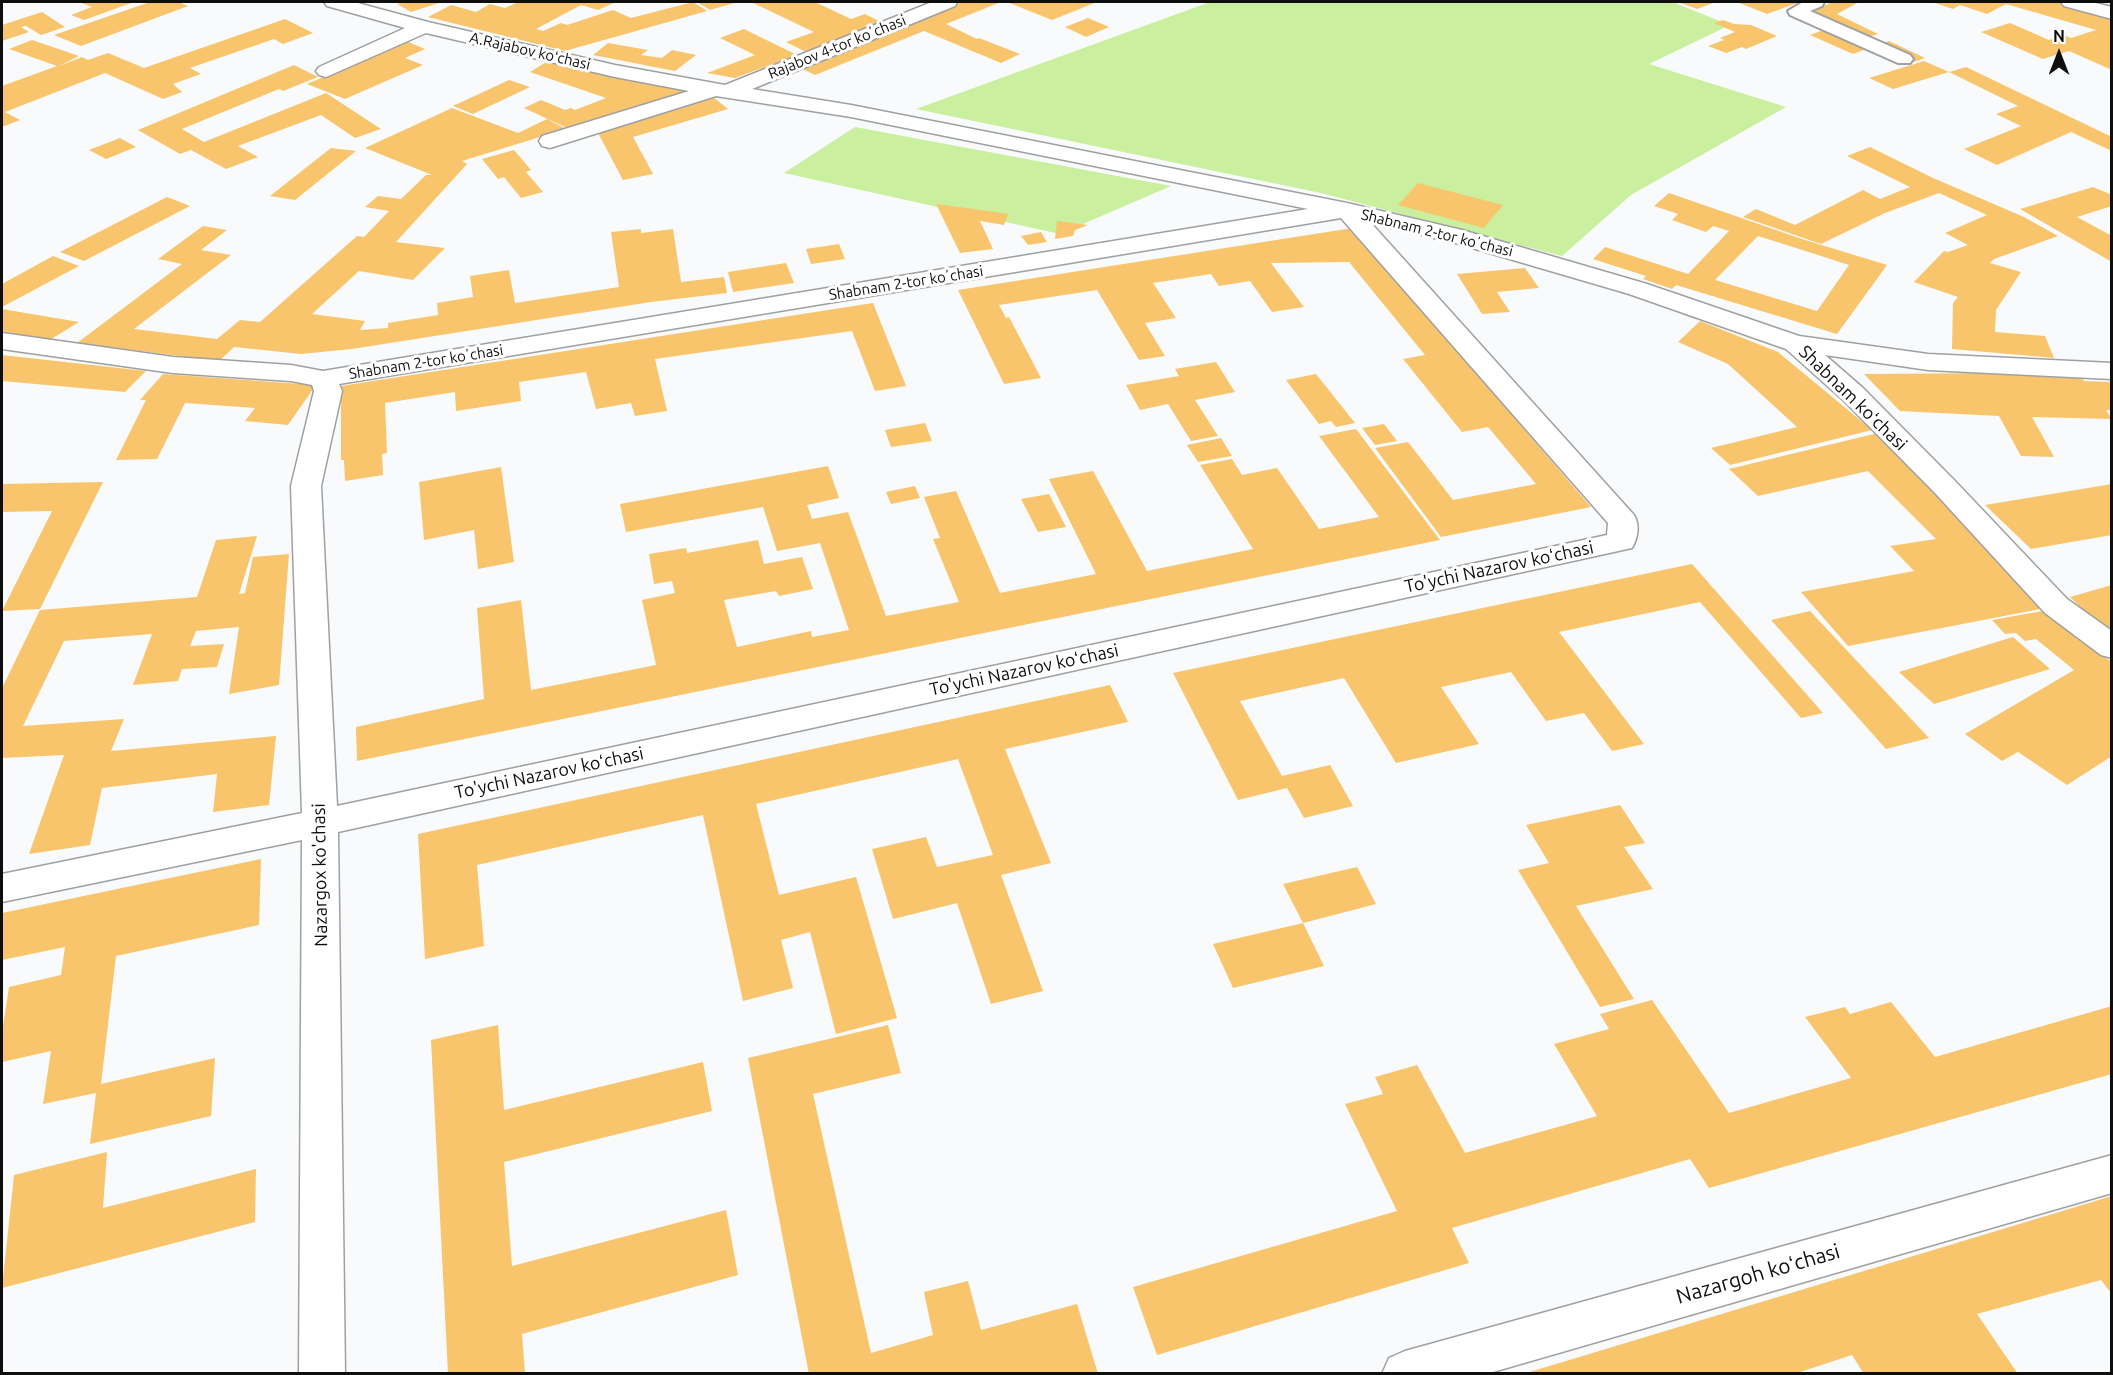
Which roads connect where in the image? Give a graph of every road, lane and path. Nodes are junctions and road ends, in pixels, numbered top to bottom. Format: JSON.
{"nodes":[{"id":1,"x":334,"y":2,"type":"edge"},
{"id":2,"x":948,"y":2,"type":"edge"},
{"id":3,"x":1816,"y":2,"type":"edge"},
{"id":4,"x":2071,"y":2,"type":"edge"},
{"id":5,"x":2112,"y":13,"type":"edge"},
{"id":6,"x":424,"y":27,"type":"junction"},
{"id":7,"x":1904,"y":59,"type":"dead end"},
{"id":8,"x":326,"y":71,"type":"dead end"},
{"id":9,"x":720,"y":91,"type":"junction"},
{"id":10,"x":550,"y":141,"type":"dead end"},
{"id":11,"x":1347,"y":210,"type":"junction"},
{"id":12,"x":2,"y":342,"type":"edge"},
{"id":13,"x":1795,"y":343,"type":"junction"},
{"id":14,"x":2112,"y":371,"type":"edge"},
{"id":15,"x":323,"y":379,"type":"junction"},
{"id":16,"x":2112,"y":647,"type":"edge"},
{"id":17,"x":320,"y":823,"type":"junction"},
{"id":18,"x":2,"y":888,"type":"edge"},
{"id":19,"x":2112,"y":1174,"type":"edge"},
{"id":20,"x":322,"y":1374,"type":"edge"},
{"id":21,"x":1405,"y":1374,"type":"edge"}],
"edges":[{"from":1,"to":6,"type":"street","name":"A.Rajabov koʻchasi"},
{"from":2,"to":9,"type":"street","name":"Rajabov 4-tor koʼchasi"},
{"from":3,"to":7,"type":"lane"},
{"from":4,"to":5,"type":"street"},
{"from":6,"to":8,"type":"street"},
{"from":6,"to":9,"type":"street","name":"A.Rajabov koʻchasi"},
{"from":9,"to":10,"type":"street","name":"Rajabov 4-tor koʼchasi"},
{"from":9,"to":11,"type":"street","name":"A.Rajabov koʻchasi"},
{"from":11,"to":13,"type":"street","name":"Shabnam 2-tor koʼchasi"},
{"from":11,"to":15,"type":"street","name":"Shabnam 2-tor koʼchasi"},
{"from":11,"to":17,"type":"street","name":"To'ychi Nazarov koʻchasi"},
{"from":12,"to":15,"type":"street","name":"Shabnam 2-tor koʼchasi"},
{"from":13,"to":14,"type":"street","name":"Shabnam koʻchasi"},
{"from":13,"to":16,"type":"street","name":"Shabnam koʻchasi"},
{"from":15,"to":17,"type":"street","name":"Nazargox ko'chasi"},
{"from":17,"to":18,"type":"street","name":"To'ychi Nazarov koʻchasi"},
{"from":17,"to":20,"type":"street","name":"Nazargox ko'chasi"},
{"from":19,"to":21,"type":"street","name":"Nazargoh koʻchasi"}]}
